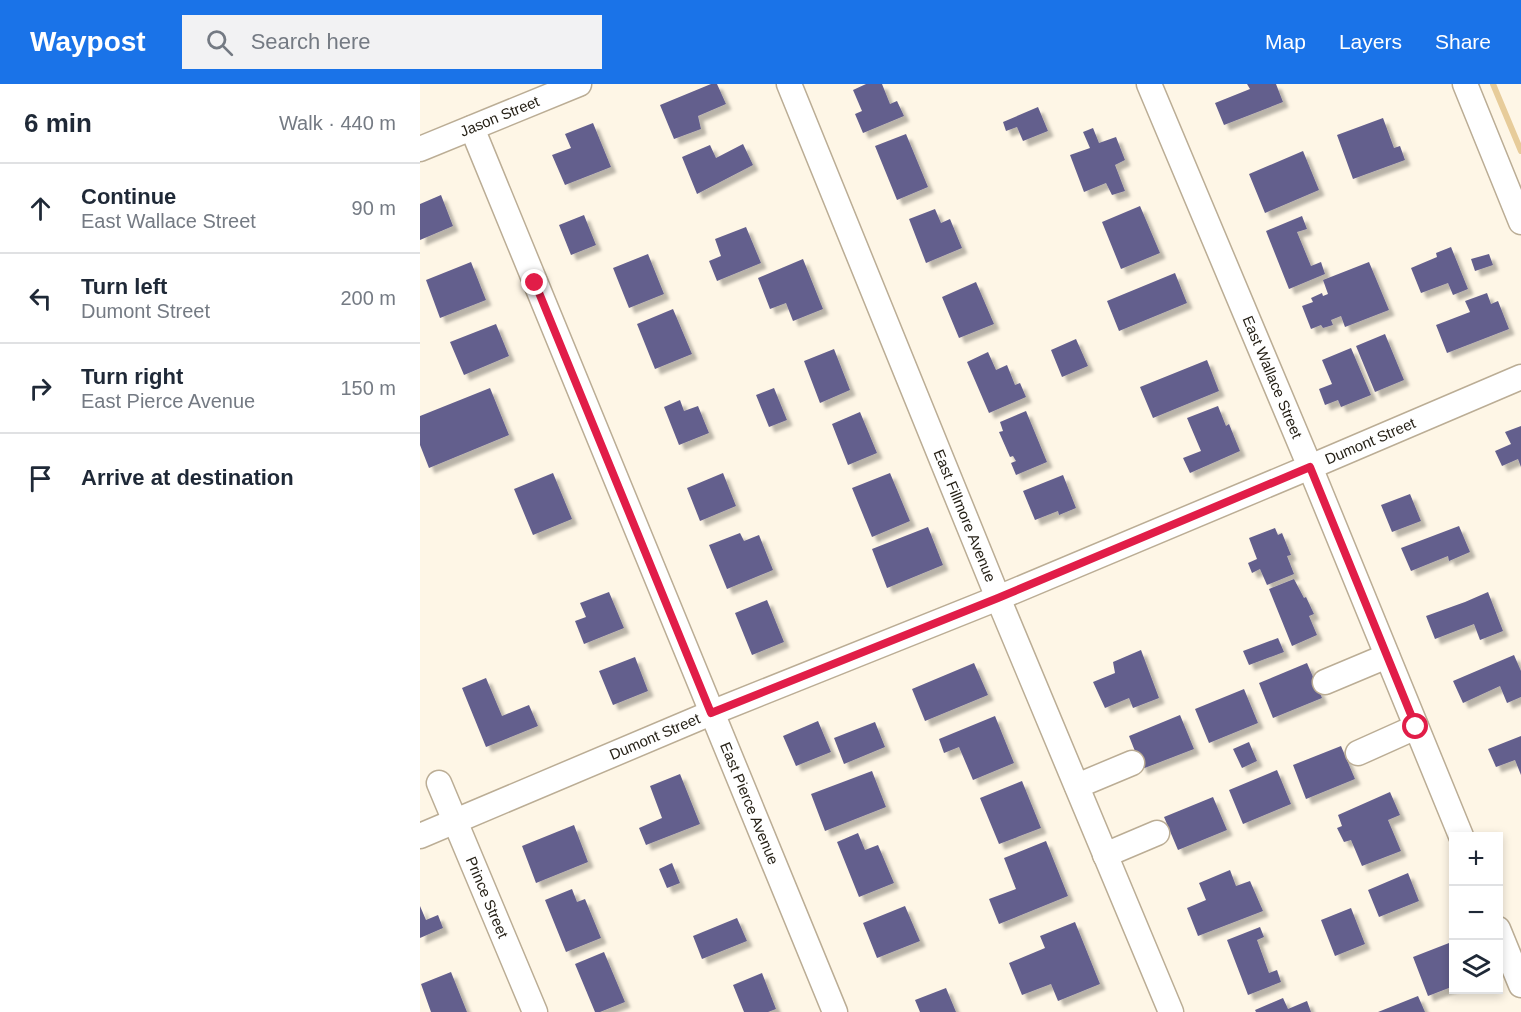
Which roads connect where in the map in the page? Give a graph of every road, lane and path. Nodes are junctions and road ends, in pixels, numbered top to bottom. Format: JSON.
{"nodes":[{"id":1,"x":579,"y":84,"type":"edge"},
{"id":2,"x":789,"y":84,"type":"edge"},
{"id":3,"x":1149,"y":84,"type":"edge"},
{"id":4,"x":1465,"y":84,"type":"edge"},
{"id":5,"x":472,"y":128,"type":"junction"},
{"id":6,"x":420,"y":149,"type":"edge"},
{"id":7,"x":1521,"y":222,"type":"edge"},
{"id":8,"x":1521,"y":377,"type":"edge"},
{"id":9,"x":1310,"y":467,"type":"junction"},
{"id":10,"x":998,"y":598,"type":"junction"},
{"id":11,"x":1387,"y":656,"type":"junction"},
{"id":12,"x":1325,"y":682,"type":"dead end"},
{"id":13,"x":711,"y":713,"type":"junction"},
{"id":14,"x":1416,"y":727,"type":"junction"},
{"id":15,"x":1358,"y":753,"type":"dead end"},
{"id":16,"x":1132,"y":763,"type":"dead end"},
{"id":17,"x":439,"y":783,"type":"dead end"},
{"id":18,"x":1077,"y":786,"type":"junction"},
{"id":19,"x":455,"y":822,"type":"junction"},
{"id":20,"x":1459,"y":832,"type":"edge"},
{"id":21,"x":1157,"y":833,"type":"dead end"},
{"id":22,"x":420,"y":836,"type":"edge"},
{"id":23,"x":1105,"y":855,"type":"junction"},
{"id":24,"x":1503,"y":940,"type":"edge"},
{"id":25,"x":1521,"y":985,"type":"edge"},
{"id":26,"x":535,"y":1012,"type":"edge"},
{"id":27,"x":835,"y":1012,"type":"edge"},
{"id":28,"x":1171,"y":1012,"type":"edge"}],
"edges":[{"from":1,"to":5,"type":"street","name":"Jason Street"},
{"from":2,"to":10,"type":"street","name":"East Fillmore Avenue"},
{"from":3,"to":9,"type":"street","name":"East Wallace Street"},
{"from":4,"to":7,"type":"street"},
{"from":5,"to":6,"type":"street","name":"Jason Street"},
{"from":5,"to":13,"type":"street","name":"East Pierce Avenue"},
{"from":8,"to":9,"type":"street","name":"Dumont Street"},
{"from":9,"to":10,"type":"street","name":"Dumont Street"},
{"from":9,"to":11,"type":"street","name":"East Wallace Street"},
{"from":10,"to":13,"type":"street","name":"Dumont Street"},
{"from":10,"to":18,"type":"street","name":"East Fillmore Avenue"},
{"from":11,"to":12,"type":"street"},
{"from":11,"to":14,"type":"street","name":"East Wallace Street"},
{"from":13,"to":19,"type":"street","name":"Dumont Street"},
{"from":13,"to":27,"type":"street","name":"East Pierce Avenue"},
{"from":14,"to":15,"type":"street"},
{"from":14,"to":20,"type":"street","name":"East Wallace Street"},
{"from":16,"to":18,"type":"street"},
{"from":17,"to":19,"type":"street","name":"Prince Street"},
{"from":18,"to":23,"type":"street","name":"East Fillmore Avenue"},
{"from":19,"to":22,"type":"street","name":"Dumont Street"},
{"from":19,"to":26,"type":"street","name":"Prince Street"},
{"from":21,"to":23,"type":"street"},
{"from":23,"to":28,"type":"street","name":"East Fillmore Avenue"},
{"from":24,"to":25,"type":"street"}]}
